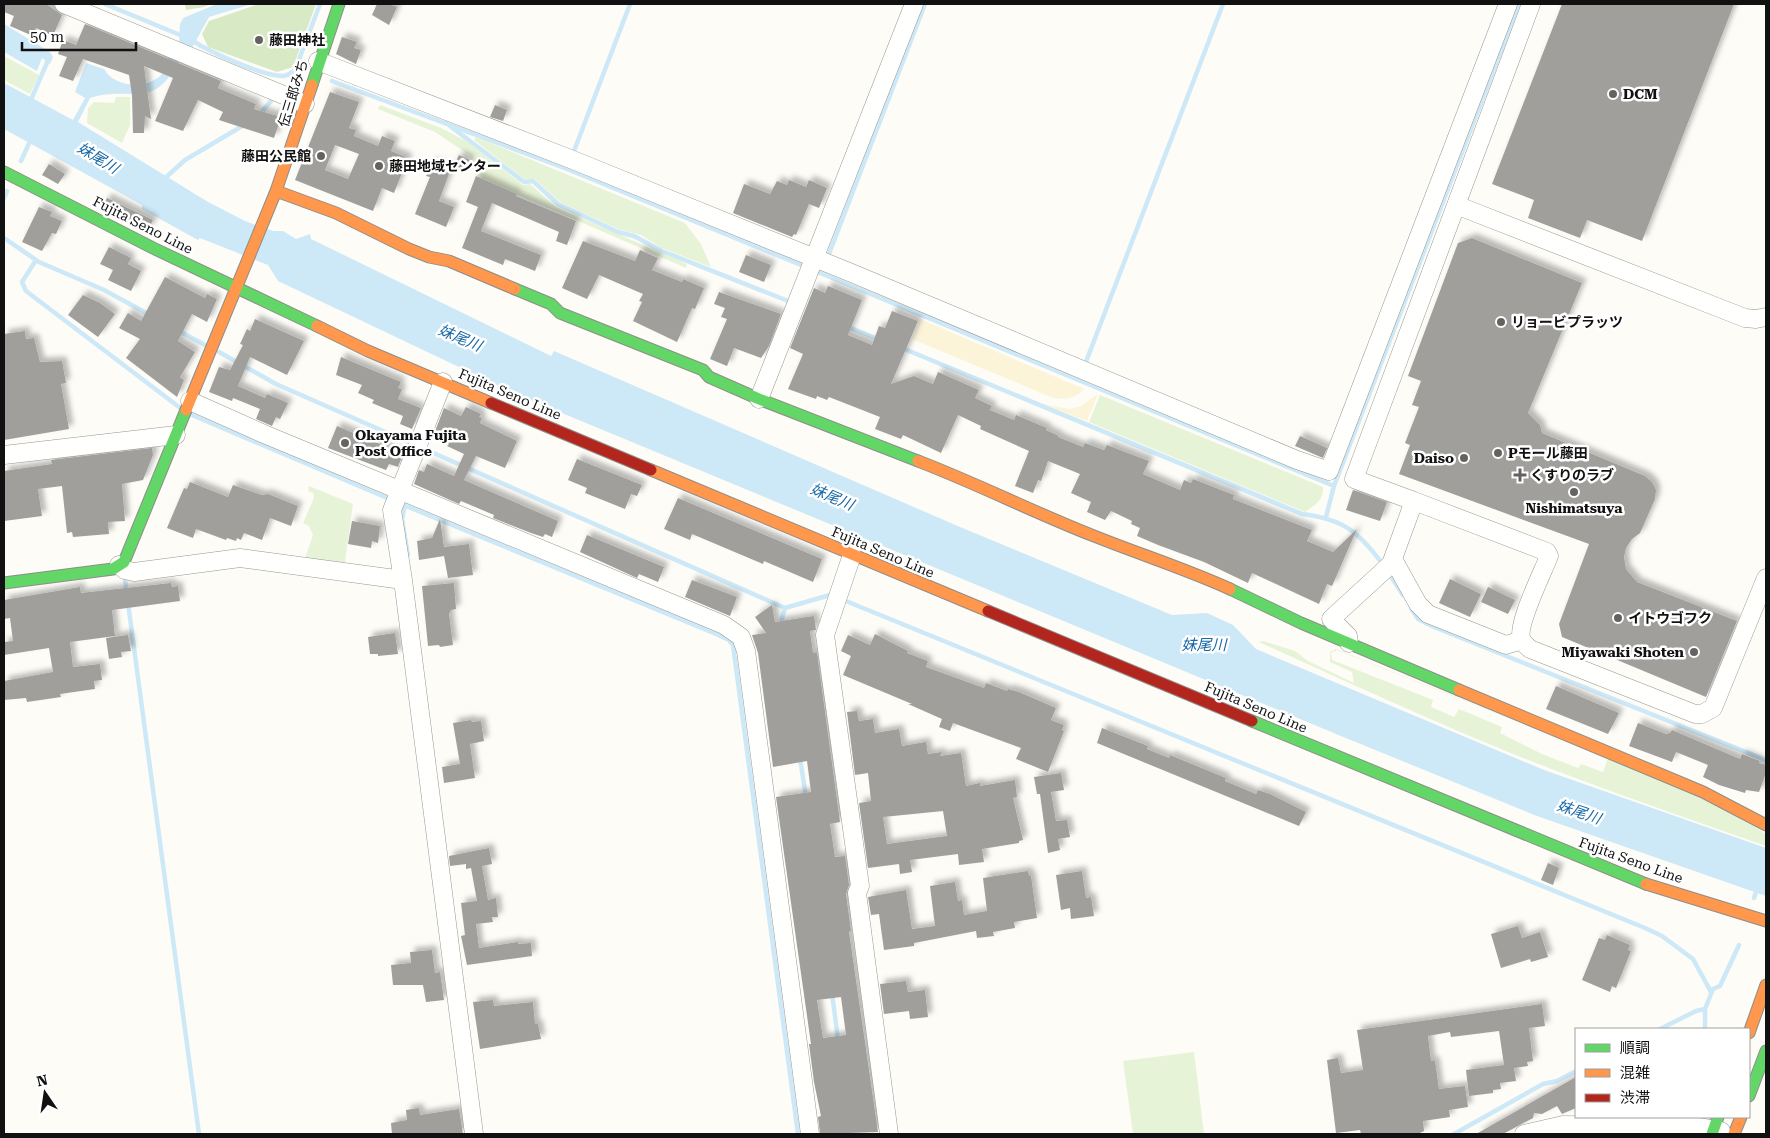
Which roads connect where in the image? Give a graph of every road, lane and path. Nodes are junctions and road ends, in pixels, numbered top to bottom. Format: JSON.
{"nodes":[{"id":1,"x":64,"y":4,"type":"edge"},
{"id":2,"x":340,"y":4,"type":"edge"},
{"id":3,"x":914,"y":4,"type":"edge"},
{"id":4,"x":1508,"y":4,"type":"edge"},
{"id":5,"x":1532,"y":4,"type":"edge"},
{"id":6,"x":318,"y":62,"type":"junction"},
{"id":7,"x":306,"y":104,"type":"junction"},
{"id":8,"x":4,"y":172,"type":"edge"},
{"id":9,"x":276,"y":191,"type":"junction"},
{"id":10,"x":1456,"y":205,"type":"junction"},
{"id":11,"x":818,"y":265,"type":"junction"},
{"id":12,"x":236,"y":288,"type":"junction"},
{"id":13,"x":1766,"y":317,"type":"edge"},
{"id":14,"x":443,"y":382,"type":"junction"},
{"id":15,"x":759,"y":399,"type":"junction"},
{"id":16,"x":189,"y":403,"type":"junction"},
{"id":17,"x":176,"y":435,"type":"junction"},
{"id":18,"x":4,"y":455,"type":"edge"},
{"id":19,"x":1340,"y":474,"type":"junction"},
{"id":20,"x":397,"y":497,"type":"junction"},
{"id":21,"x":1414,"y":501,"type":"junction"},
{"id":22,"x":852,"y":555,"type":"junction"},
{"id":23,"x":1387,"y":566,"type":"junction"},
{"id":24,"x":126,"y":569,"type":"junction"},
{"id":25,"x":1766,"y":578,"type":"edge"},
{"id":26,"x":403,"y":580,"type":"junction"},
{"id":27,"x":4,"y":583,"type":"edge"},
{"id":28,"x":1331,"y":619,"type":"junction"},
{"id":29,"x":1301,"y":623,"type":"junction"},
{"id":30,"x":1522,"y":640,"type":"junction"},
{"id":31,"x":1349,"y":643,"type":"junction"},
{"id":32,"x":1766,"y":825,"type":"edge"},
{"id":33,"x":1766,"y":921,"type":"edge"},
{"id":34,"x":1766,"y":985,"type":"edge"},
{"id":35,"x":1750,"y":1029,"type":"edge"},
{"id":36,"x":1766,"y":1051,"type":"edge"},
{"id":37,"x":1750,"y":1093,"type":"edge"},
{"id":38,"x":1740,"y":1118,"type":"edge"},
{"id":39,"x":1715,"y":1126,"type":"edge"},
{"id":40,"x":474,"y":1134,"type":"edge"},
{"id":41,"x":810,"y":1134,"type":"edge"},
{"id":42,"x":889,"y":1134,"type":"edge"},
{"id":43,"x":1524,"y":1134,"type":"edge"},
{"id":44,"x":1732,"y":1134,"type":"edge"}],
"edges":[{"from":1,"to":7,"type":"street"},
{"from":2,"to":6,"type":"main road","name":"伝三郎みち"},
{"from":3,"to":11,"type":"street"},
{"from":4,"to":19,"type":"street"},
{"from":5,"to":10,"type":"street"},
{"from":6,"to":7,"type":"main road","name":"伝三郎みち"},
{"from":6,"to":11,"type":"street"},
{"from":7,"to":9,"type":"main road","name":"伝三郎みち"},
{"from":8,"to":12,"type":"main road","name":"Fujita Seno Line"},
{"from":9,"to":12,"type":"main road","name":"伝三郎みち"},
{"from":9,"to":15,"type":"main road"},
{"from":10,"to":13,"type":"street"},
{"from":10,"to":19,"type":"street"},
{"from":11,"to":15,"type":"street"},
{"from":11,"to":19,"type":"street"},
{"from":12,"to":14,"type":"main road","name":"Fujita Seno Line"},
{"from":12,"to":16,"type":"main road","name":"伝三郎みち"},
{"from":14,"to":20,"type":"street"},
{"from":14,"to":22,"type":"main road","name":"Fujita Seno Line"},
{"from":15,"to":29,"type":"main road"},
{"from":16,"to":17,"type":"main road","name":"伝三郎みち"},
{"from":16,"to":20,"type":"street"},
{"from":17,"to":18,"type":"street"},
{"from":17,"to":24,"type":"main road","name":"伝三郎みち"},
{"from":19,"to":21,"type":"street"},
{"from":20,"to":26,"type":"street"},
{"from":20,"to":41,"type":"street"},
{"from":21,"to":23,"type":"street"},
{"from":21,"to":30,"type":"street"},
{"from":22,"to":33,"type":"main road","name":"Fujita Seno Line"},
{"from":22,"to":42,"type":"street"},
{"from":23,"to":28,"type":"street"},
{"from":23,"to":30,"type":"street"},
{"from":24,"to":26,"type":"street"},
{"from":24,"to":27,"type":"main road"},
{"from":25,"to":30,"type":"street"},
{"from":26,"to":40,"type":"street"},
{"from":28,"to":29,"type":"street"},
{"from":28,"to":31,"type":"street"},
{"from":29,"to":31,"type":"main road"},
{"from":31,"to":32,"type":"main road"},
{"from":34,"to":35,"type":"main road"},
{"from":36,"to":37,"type":"main road"},
{"from":38,"to":44,"type":"main road"},
{"from":39,"to":43,"type":"street"},
{"from":39,"to":44,"type":"street"}]}
